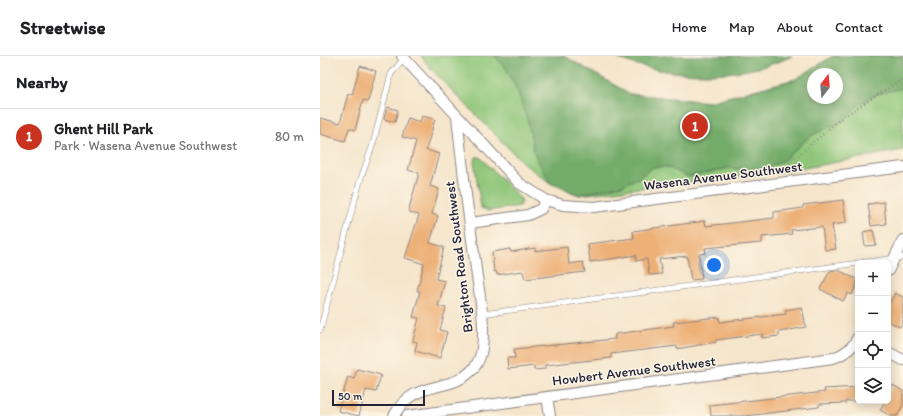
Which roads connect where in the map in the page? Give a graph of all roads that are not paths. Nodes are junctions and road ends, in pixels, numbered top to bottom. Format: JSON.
{"nodes":[{"id":1,"x":403,"y":57,"type":"edge"},
{"id":2,"x":457,"y":116,"type":"junction"},
{"id":3,"x":903,"y":167,"type":"edge"},
{"id":4,"x":546,"y":200,"type":"junction"},
{"id":5,"x":470,"y":223,"type":"junction"},
{"id":6,"x":903,"y":240,"type":"edge"},
{"id":7,"x":899,"y":258,"type":"edge"},
{"id":8,"x":891,"y":267,"type":"edge"},
{"id":9,"x":482,"y":314,"type":"junction"},
{"id":10,"x":320,"y":330,"type":"edge"},
{"id":11,"x":855,"y":342,"type":"edge"},
{"id":12,"x":891,"y":354,"type":"edge"},
{"id":13,"x":903,"y":360,"type":"edge"},
{"id":14,"x":546,"y":397,"type":"junction"},
{"id":15,"x":394,"y":416,"type":"edge"},
{"id":16,"x":407,"y":416,"type":"edge"},
{"id":17,"x":550,"y":416,"type":"edge"}],
"edges":[{"from":1,"to":2,"type":"street","name":"Wasena Avenue Southwest"},
{"from":1,"to":10,"type":"lane"},
{"from":2,"to":4,"type":"street","name":"Wasena Avenue Southwest"},
{"from":2,"to":5,"type":"street","name":"Brighton Road Southwest"},
{"from":3,"to":4,"type":"street","name":"Wasena Avenue Southwest"},
{"from":4,"to":5,"type":"street"},
{"from":5,"to":9,"type":"street","name":"Brighton Road Southwest"},
{"from":6,"to":7,"type":"street"},
{"from":7,"to":8,"type":"street"},
{"from":7,"to":9,"type":"lane"},
{"from":9,"to":15,"type":"street","name":"Brighton Road Southwest"},
{"from":11,"to":14,"type":"street","name":"Howbert Avenue Southwest"},
{"from":12,"to":13,"type":"street"},
{"from":14,"to":16,"type":"street","name":"Howbert Avenue Southwest"},
{"from":14,"to":17,"type":"street"}]}
